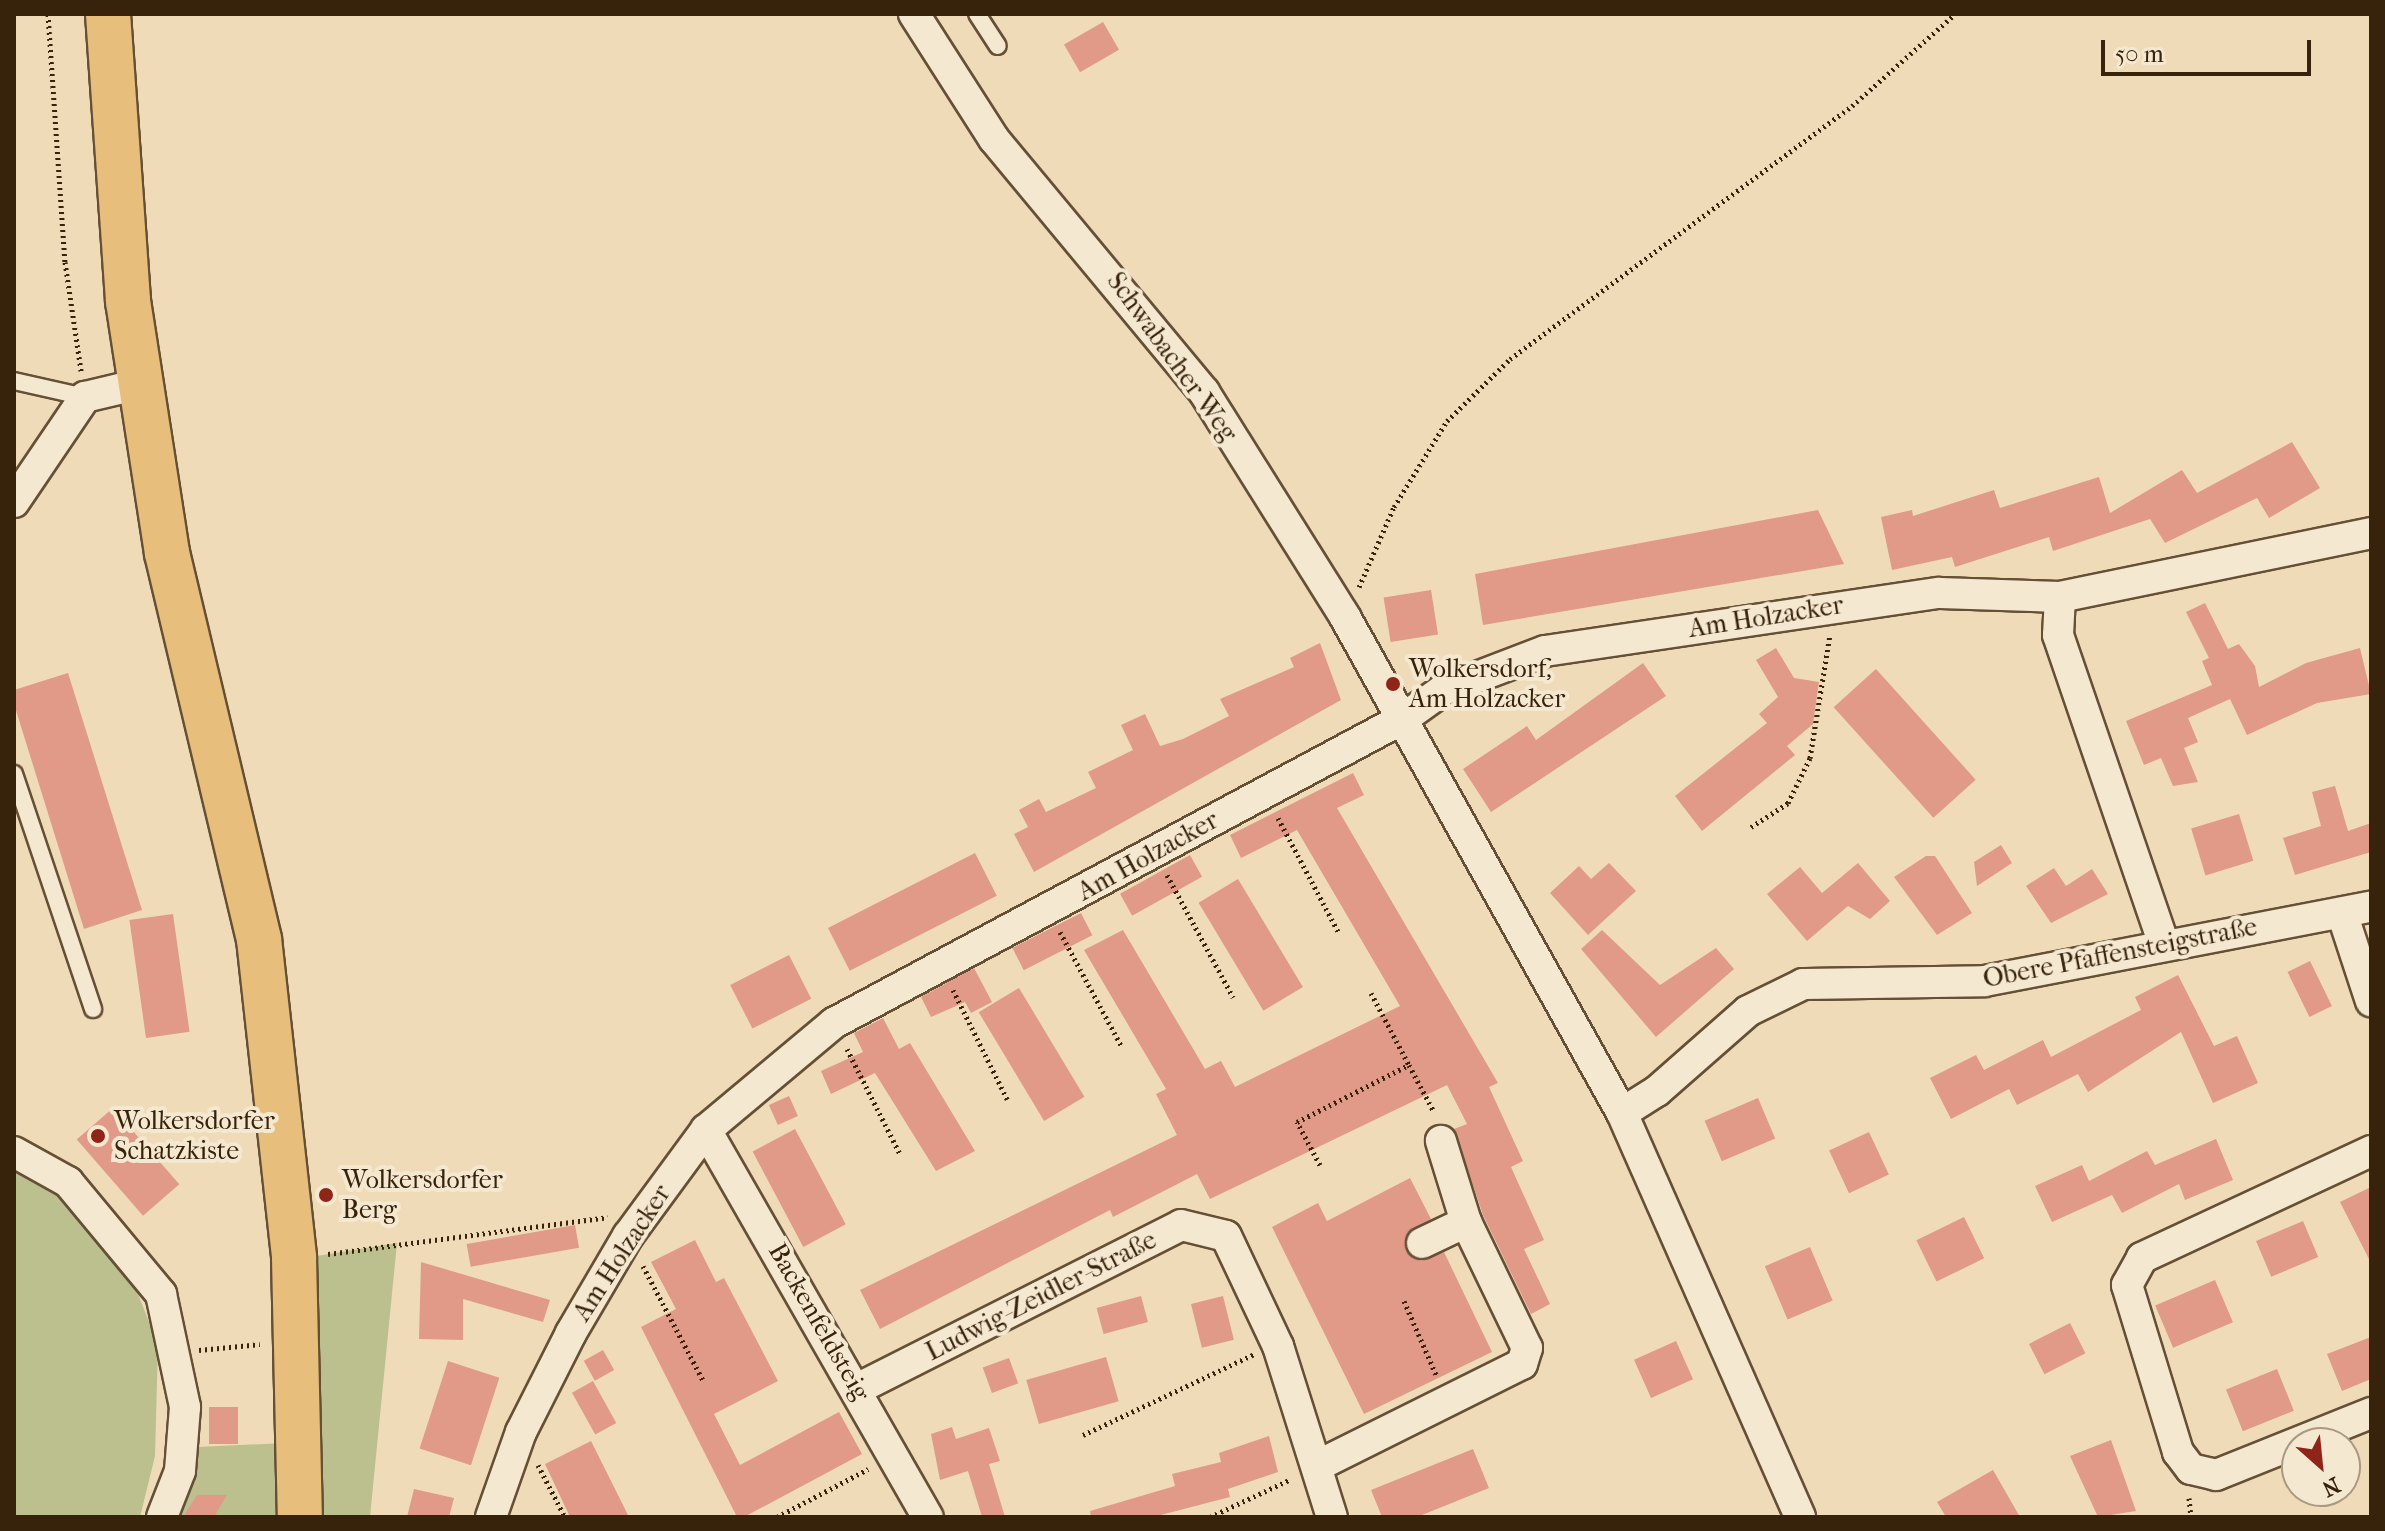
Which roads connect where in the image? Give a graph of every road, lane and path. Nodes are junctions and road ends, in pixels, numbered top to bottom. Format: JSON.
{"nodes":[{"id":1,"x":48,"y":14,"type":"edge"},
{"id":2,"x":108,"y":14,"type":"edge"},
{"id":3,"x":914,"y":14,"type":"edge"},
{"id":4,"x":977,"y":14,"type":"edge"},
{"id":5,"x":1955,"y":14,"type":"edge"},
{"id":6,"x":998,"y":46,"type":"dead end"},
{"id":7,"x":14,"y":381,"type":"edge"},
{"id":8,"x":140,"y":384,"type":"junction"},
{"id":9,"x":85,"y":397,"type":"junction"},
{"id":10,"x":14,"y":502,"type":"edge"},
{"id":11,"x":2371,"y":533,"type":"edge"},
{"id":12,"x":2060,"y":597,"type":"junction"},
{"id":13,"x":1835,"y":606,"type":"junction"},
{"id":14,"x":1345,"y":617,"type":"junction"},
{"id":15,"x":1404,"y":718,"type":"junction"},
{"id":16,"x":14,"y":774,"type":"edge"},
{"id":17,"x":1264,"y":792,"type":"junction"},
{"id":18,"x":1751,"y":827,"type":"dead end"},
{"id":19,"x":1155,"y":853,"type":"junction"},
{"id":20,"x":1048,"y":910,"type":"junction"},
{"id":21,"x":2356,"y":910,"type":"edge"},
{"id":22,"x":1339,"y":933,"type":"dead end"},
{"id":23,"x":2164,"y":944,"type":"junction"},
{"id":24,"x":941,"y":968,"type":"junction"},
{"id":25,"x":1371,"y":993,"type":"dead end"},
{"id":26,"x":1233,"y":997,"type":"dead end"},
{"id":27,"x":2371,"y":1001,"type":"edge"},
{"id":28,"x":93,"y":1009,"type":"dead end"},
{"id":29,"x":834,"y":1023,"type":"junction"},
{"id":30,"x":1122,"y":1047,"type":"dead end"},
{"id":31,"x":1409,"y":1065,"type":"junction"},
{"id":32,"x":1007,"y":1099,"type":"dead end"},
{"id":33,"x":1434,"y":1112,"type":"dead end"},
{"id":34,"x":1622,"y":1113,"type":"junction"},
{"id":35,"x":706,"y":1130,"type":"junction"},
{"id":36,"x":1441,"y":1141,"type":"dead end"},
{"id":37,"x":2371,"y":1151,"type":"edge"},
{"id":38,"x":14,"y":1152,"type":"edge"},
{"id":39,"x":900,"y":1154,"type":"dead end"},
{"id":40,"x":1320,"y":1165,"type":"dead end"},
{"id":41,"x":1466,"y":1222,"type":"junction"},
{"id":42,"x":636,"y":1224,"type":"junction"},
{"id":43,"x":1422,"y":1243,"type":"dead end"},
{"id":44,"x":328,"y":1254,"type":"dead end"},
{"id":45,"x":1404,"y":1301,"type":"dead end"},
{"id":46,"x":269,"y":1343,"type":"dead end"},
{"id":47,"x":1278,"y":1346,"type":"junction"},
{"id":48,"x":177,"y":1352,"type":"junction"},
{"id":49,"x":704,"y":1382,"type":"dead end"},
{"id":50,"x":859,"y":1388,"type":"junction"},
{"id":51,"x":1447,"y":1401,"type":"junction"},
{"id":52,"x":2371,"y":1413,"type":"edge"},
{"id":53,"x":521,"y":1432,"type":"junction"},
{"id":54,"x":1083,"y":1435,"type":"dead end"},
{"id":55,"x":894,"y":1455,"type":"junction"},
{"id":56,"x":1317,"y":1466,"type":"junction"},
{"id":57,"x":1268,"y":1491,"type":"dead end"},
{"id":58,"x":162,"y":1517,"type":"edge"},
{"id":59,"x":300,"y":1517,"type":"edge"},
{"id":60,"x":491,"y":1517,"type":"edge"},
{"id":61,"x":565,"y":1517,"type":"edge"},
{"id":62,"x":777,"y":1517,"type":"edge"},
{"id":63,"x":928,"y":1517,"type":"edge"},
{"id":64,"x":1210,"y":1517,"type":"edge"},
{"id":65,"x":1332,"y":1517,"type":"edge"},
{"id":66,"x":1800,"y":1517,"type":"edge"}],
"edges":[{"from":1,"to":9,"type":"path"},
{"from":2,"to":8,"type":"main road"},
{"from":3,"to":14,"type":"street","name":"Schwabacher Weg"},
{"from":4,"to":6,"type":"lane"},
{"from":5,"to":14,"type":"path"},
{"from":7,"to":9,"type":"lane"},
{"from":8,"to":9,"type":"street"},
{"from":8,"to":59,"type":"main road"},
{"from":9,"to":10,"type":"street"},
{"from":11,"to":12,"type":"street","name":"Am Holzacker"},
{"from":12,"to":13,"type":"street","name":"Am Holzacker"},
{"from":12,"to":23,"type":"street"},
{"from":13,"to":15,"type":"street","name":"Am Holzacker"},
{"from":13,"to":18,"type":"path"},
{"from":14,"to":15,"type":"street","name":"Schwabacher Weg"},
{"from":15,"to":17,"type":"street","name":"Am Holzacker"},
{"from":15,"to":34,"type":"street"},
{"from":16,"to":28,"type":"lane"},
{"from":17,"to":19,"type":"street","name":"Am Holzacker"},
{"from":17,"to":22,"type":"path"},
{"from":19,"to":20,"type":"street","name":"Am Holzacker"},
{"from":19,"to":26,"type":"path"},
{"from":20,"to":24,"type":"street","name":"Am Holzacker"},
{"from":20,"to":30,"type":"path"},
{"from":21,"to":23,"type":"street","name":"Obere Pfaffensteigstraße"},
{"from":21,"to":27,"type":"street"},
{"from":23,"to":34,"type":"street","name":"Obere Pfaffensteigstraße"},
{"from":24,"to":29,"type":"street","name":"Am Holzacker"},
{"from":24,"to":32,"type":"path"},
{"from":25,"to":31,"type":"path"},
{"from":29,"to":35,"type":"street","name":"Am Holzacker"},
{"from":29,"to":39,"type":"path"},
{"from":31,"to":33,"type":"path"},
{"from":31,"to":40,"type":"path"},
{"from":34,"to":66,"type":"street"},
{"from":35,"to":42,"type":"street","name":"Am Holzacker"},
{"from":35,"to":50,"type":"street","name":"Backenfeldsteig"},
{"from":36,"to":41,"type":"street"},
{"from":37,"to":52,"type":"street"},
{"from":38,"to":48,"type":"street"},
{"from":41,"to":43,"type":"street"},
{"from":41,"to":51,"type":"street"},
{"from":42,"to":44,"type":"path"},
{"from":42,"to":49,"type":"path"},
{"from":42,"to":53,"type":"street","name":"Am Holzacker"},
{"from":45,"to":51,"type":"path"},
{"from":46,"to":48,"type":"path"},
{"from":47,"to":50,"type":"street","name":"Ludwig-Zeidler-Straße"},
{"from":47,"to":54,"type":"path"},
{"from":47,"to":56,"type":"street"},
{"from":48,"to":58,"type":"street"},
{"from":50,"to":55,"type":"street","name":"Backenfeldsteig"},
{"from":51,"to":56,"type":"street"},
{"from":53,"to":60,"type":"street","name":"Am Holzacker"},
{"from":53,"to":61,"type":"path"},
{"from":55,"to":62,"type":"path"},
{"from":55,"to":63,"type":"street","name":"Backenfeldsteig"},
{"from":56,"to":65,"type":"street"},
{"from":57,"to":64,"type":"path"}]}
